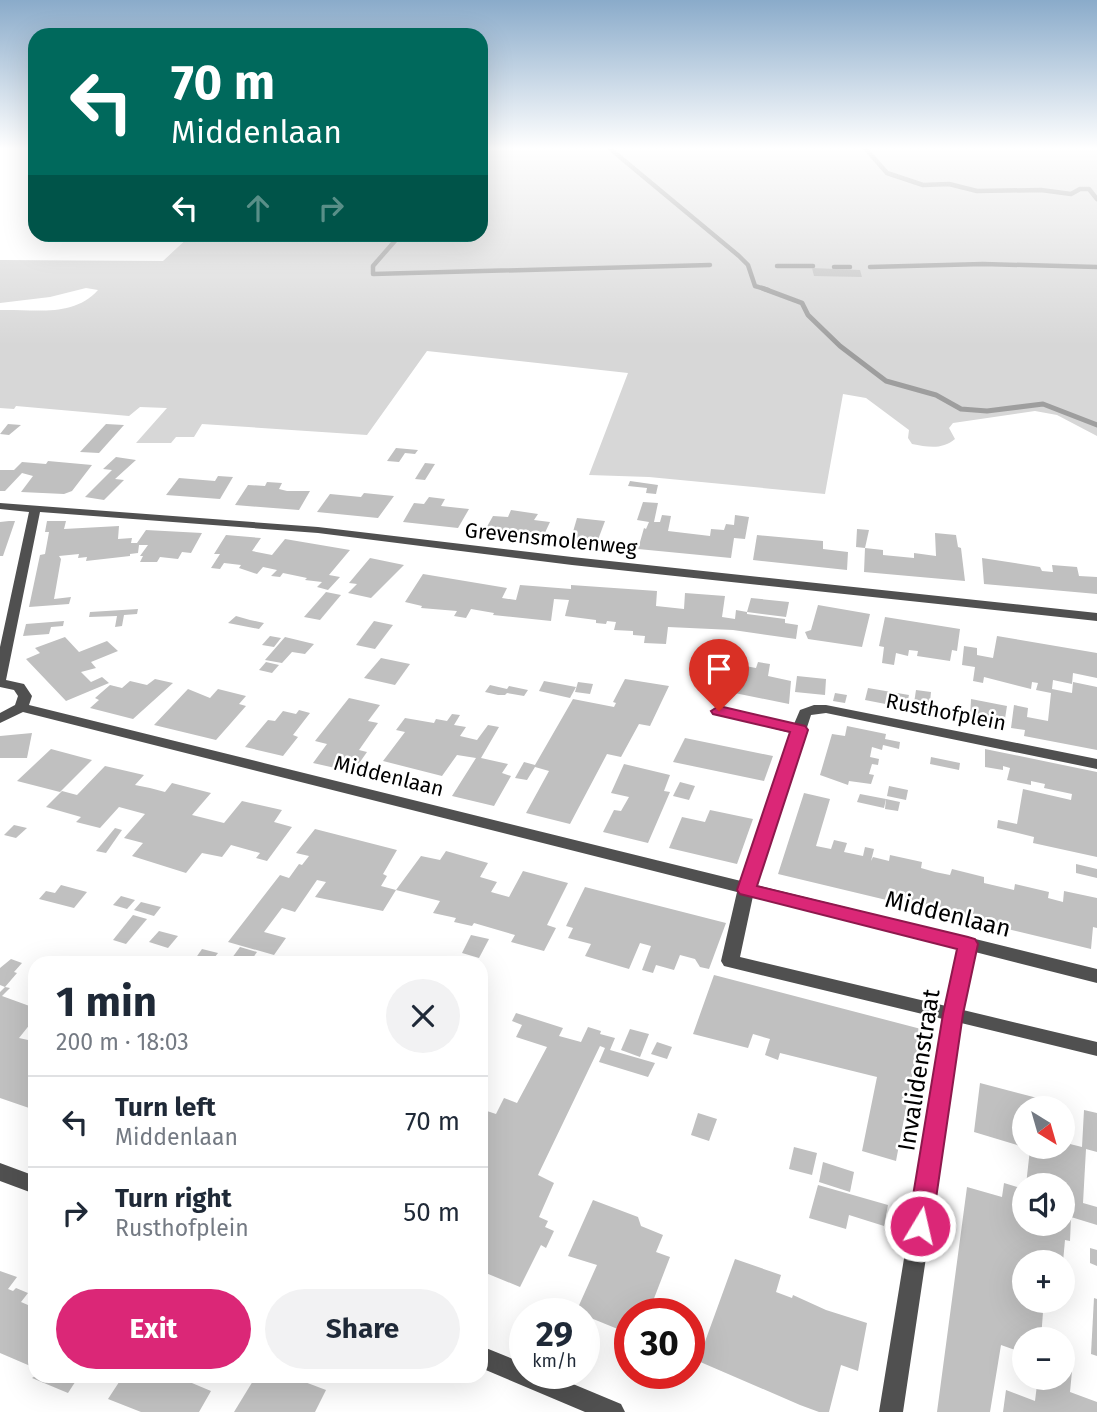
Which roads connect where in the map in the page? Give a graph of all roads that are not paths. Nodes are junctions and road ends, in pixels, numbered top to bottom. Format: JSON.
{"nodes":[{"id":1,"x":0,"y":506,"type":"edge"},
{"id":2,"x":35,"y":509,"type":"junction"},
{"id":3,"x":1097,"y":617,"type":"edge"},
{"id":4,"x":0,"y":681,"type":"edge"},
{"id":5,"x":21,"y":707,"type":"junction"},
{"id":6,"x":719,"y":711,"type":"dead end"},
{"id":7,"x":0,"y":719,"type":"edge"},
{"id":8,"x":800,"y":730,"type":"junction"},
{"id":9,"x":1097,"y":764,"type":"edge"},
{"id":10,"x":746,"y":890,"type":"junction"},
{"id":11,"x":968,"y":944,"type":"junction"},
{"id":12,"x":1097,"y":976,"type":"edge"},
{"id":13,"x":953,"y":1014,"type":"junction"},
{"id":14,"x":1097,"y":1049,"type":"edge"},
{"id":15,"x":0,"y":1172,"type":"edge"},
{"id":16,"x":28,"y":1182,"type":"edge"},
{"id":17,"x":488,"y":1360,"type":"edge"},
{"id":18,"x":613,"y":1412,"type":"edge"},
{"id":19,"x":891,"y":1412,"type":"edge"}],
"edges":[{"from":1,"to":2,"type":"street","name":"Grevensmolenweg"},
{"from":2,"to":3,"type":"street","name":"Grevensmolenweg"},
{"from":2,"to":4,"type":"street"},
{"from":4,"to":5,"type":"street"},
{"from":5,"to":7,"type":"street"},
{"from":5,"to":10,"type":"street","name":"Middenlaan"},
{"from":6,"to":8,"type":"street"},
{"from":8,"to":9,"type":"street","name":"Rusthofplein"},
{"from":8,"to":10,"type":"street","name":"Rusthofplein"},
{"from":10,"to":11,"type":"street","name":"Middenlaan"},
{"from":10,"to":13,"type":"street"},
{"from":11,"to":12,"type":"street","name":"Middenlaan"},
{"from":11,"to":13,"type":"street","name":"Invalidenstraat"},
{"from":13,"to":14,"type":"street"},
{"from":13,"to":19,"type":"street","name":"Invalidenstraat"},
{"from":15,"to":16,"type":"street"},
{"from":17,"to":18,"type":"street"}]}
